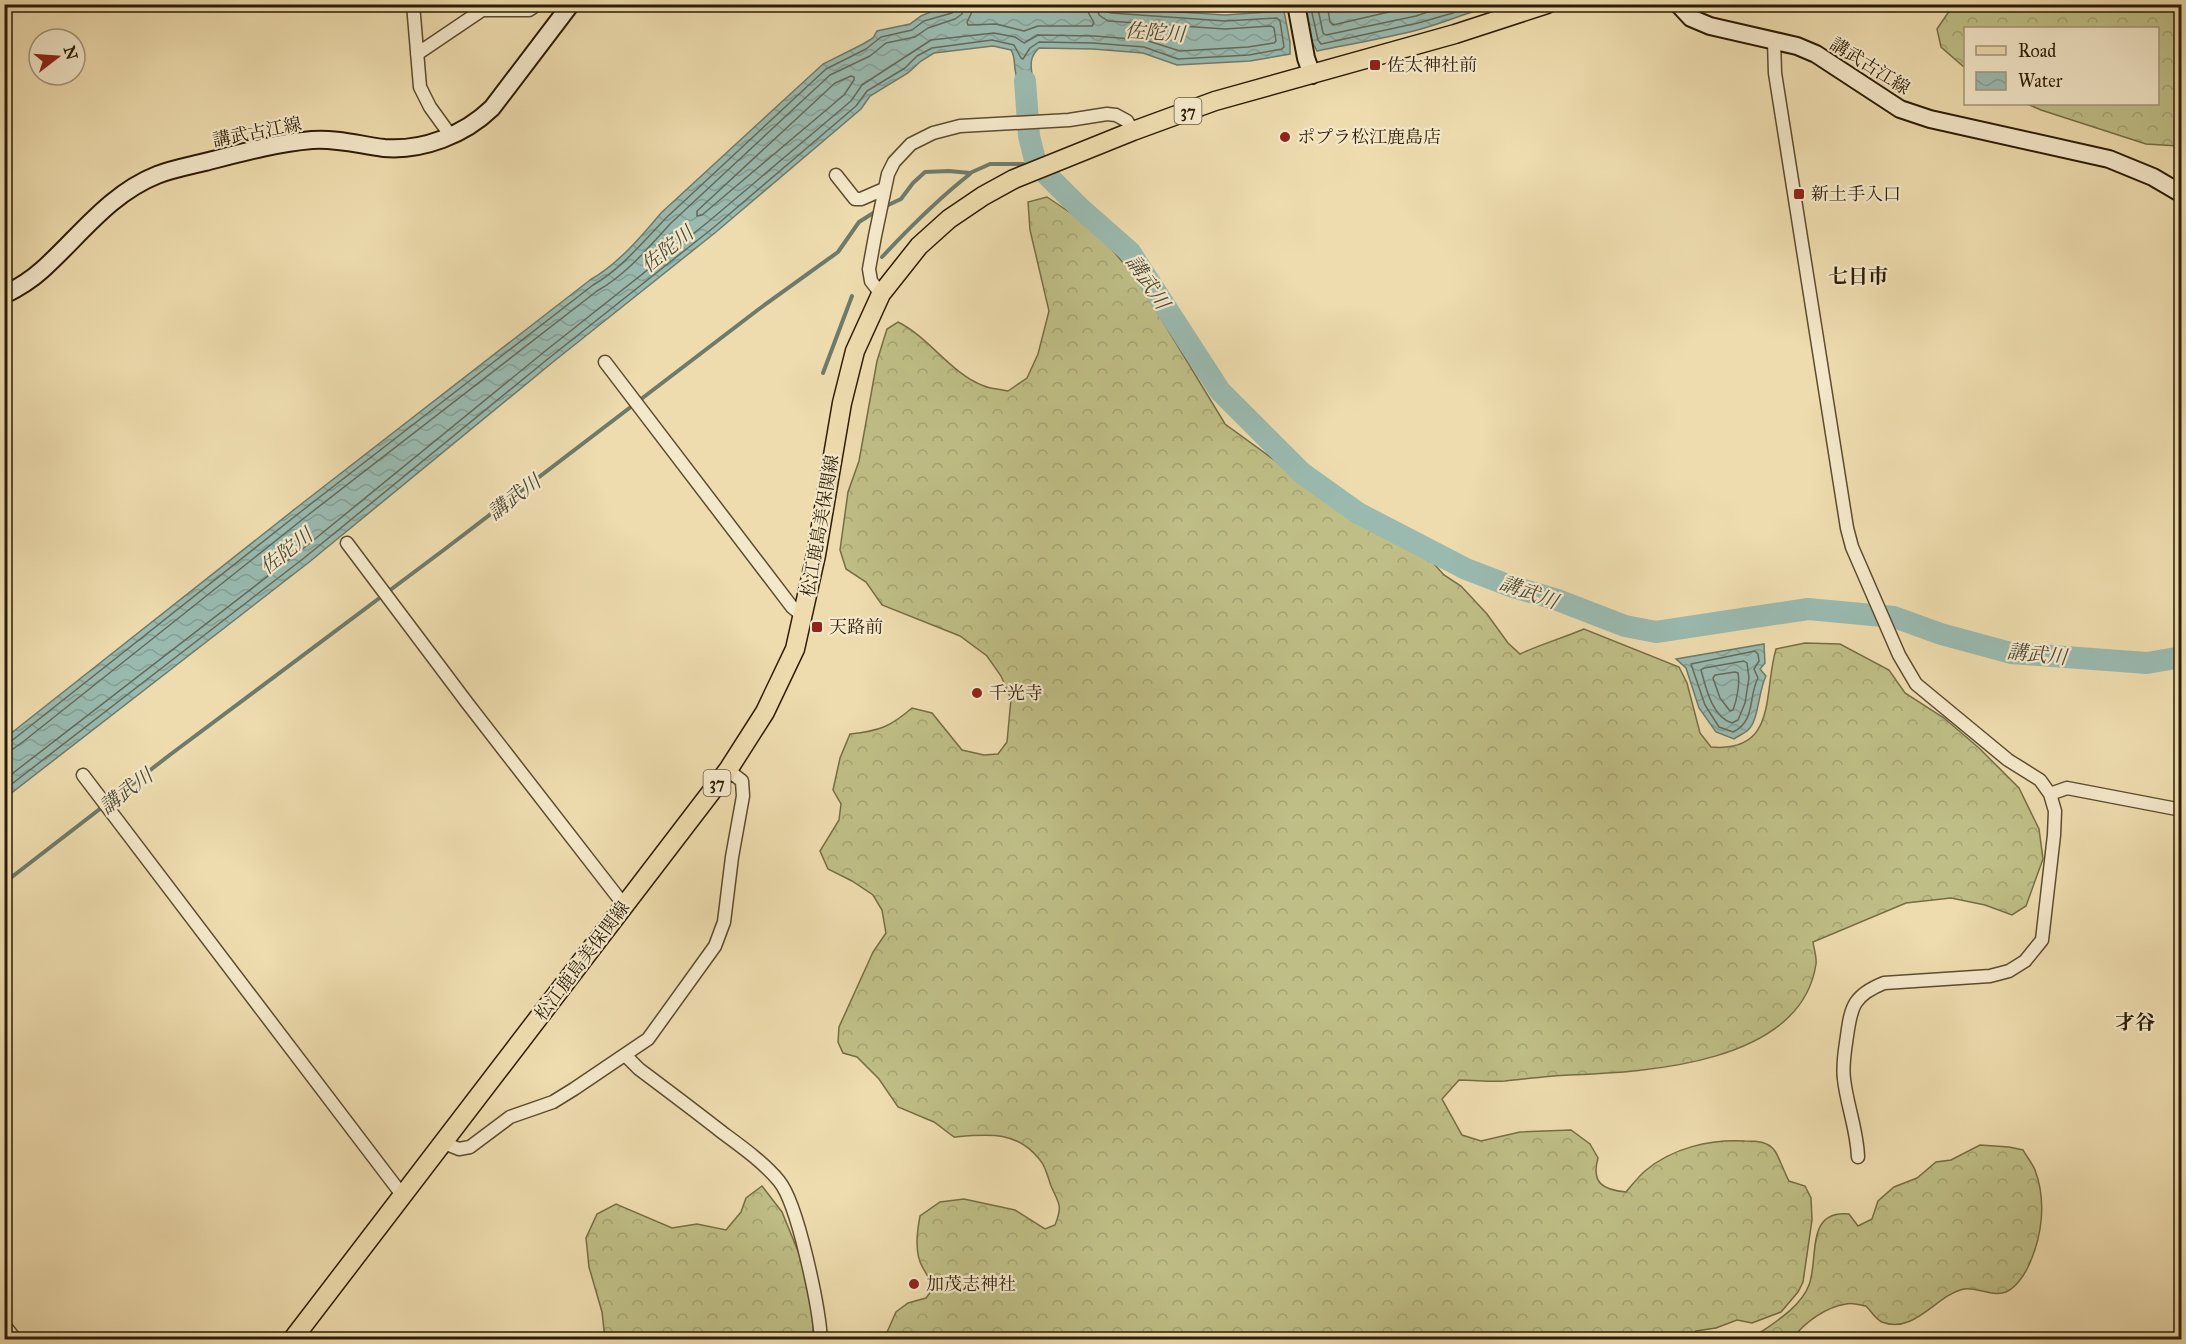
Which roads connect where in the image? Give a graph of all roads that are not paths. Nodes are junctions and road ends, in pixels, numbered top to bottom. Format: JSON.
{"nodes":[{"id":1,"x":413,"y":4,"type":"edge"},
{"id":2,"x":571,"y":4,"type":"edge"},
{"id":3,"x":1296,"y":4,"type":"edge"},
{"id":4,"x":1547,"y":4,"type":"edge"},
{"id":5,"x":1678,"y":4,"type":"edge"},
{"id":6,"x":535,"y":6,"type":"dead end"},
{"id":7,"x":488,"y":7,"type":"edge"},
{"id":8,"x":1774,"y":41,"type":"junction"},
{"id":9,"x":417,"y":54,"type":"junction"},
{"id":10,"x":1309,"y":66,"type":"junction"},
{"id":11,"x":1133,"y":131,"type":"junction"},
{"id":12,"x":451,"y":136,"type":"junction"},
{"id":13,"x":836,"y":175,"type":"dead end"},
{"id":14,"x":884,"y":189,"type":"junction"},
{"id":15,"x":2181,"y":194,"type":"edge"},
{"id":16,"x":881,"y":294,"type":"junction"},
{"id":17,"x":4,"y":295,"type":"edge"},
{"id":18,"x":605,"y":362,"type":"dead end"},
{"id":19,"x":347,"y":543,"type":"dead end"},
{"id":20,"x":803,"y":616,"type":"junction"},
{"id":21,"x":728,"y":770,"type":"junction"},
{"id":22,"x":83,"y":775,"type":"dead end"},
{"id":23,"x":2050,"y":794,"type":"junction"},
{"id":24,"x":2181,"y":810,"type":"edge"},
{"id":25,"x":624,"y":905,"type":"junction"},
{"id":26,"x":626,"y":1056,"type":"junction"},
{"id":27,"x":444,"y":1143,"type":"junction"},
{"id":28,"x":1858,"y":1157,"type":"dead end"},
{"id":29,"x":403,"y":1196,"type":"junction"},
{"id":30,"x":4,"y":1325,"type":"edge"},
{"id":31,"x":16,"y":1340,"type":"edge"},
{"id":32,"x":292,"y":1340,"type":"edge"},
{"id":33,"x":820,"y":1340,"type":"edge"}],
"edges":[{"from":1,"to":9,"type":"street"},
{"from":2,"to":12,"type":"main road","name":"講武古江線"},
{"from":3,"to":10,"type":"main road"},
{"from":4,"to":10,"type":"main road","name":"松江鹿島美保関線","number":"37"},
{"from":5,"to":8,"type":"main road","name":"講武古江線"},
{"from":6,"to":7,"type":"street"},
{"from":7,"to":9,"type":"street"},
{"from":8,"to":15,"type":"main road","name":"講武古江線"},
{"from":8,"to":23,"type":"street"},
{"from":9,"to":12,"type":"street"},
{"from":10,"to":11,"type":"main road","name":"松江鹿島美保関線","number":"37"},
{"from":11,"to":14,"type":"street"},
{"from":11,"to":16,"type":"main road","name":"松江鹿島美保関線","number":"37"},
{"from":12,"to":17,"type":"main road","name":"講武古江線"},
{"from":13,"to":14,"type":"street"},
{"from":14,"to":16,"type":"street"},
{"from":16,"to":20,"type":"main road","name":"松江鹿島美保関線","number":"37"},
{"from":18,"to":20,"type":"street"},
{"from":19,"to":25,"type":"street"},
{"from":20,"to":21,"type":"main road","name":"松江鹿島美保関線","number":"37"},
{"from":21,"to":25,"type":"main road","name":"松江鹿島美保関線","number":"37"},
{"from":21,"to":26,"type":"street"},
{"from":22,"to":29,"type":"street"},
{"from":23,"to":24,"type":"street"},
{"from":23,"to":28,"type":"street"},
{"from":25,"to":27,"type":"main road","name":"松江鹿島美保関線","number":"37"},
{"from":26,"to":27,"type":"street"},
{"from":26,"to":33,"type":"street"},
{"from":27,"to":29,"type":"main road","name":"松江鹿島美保関線","number":"37"},
{"from":29,"to":32,"type":"main road","name":"松江鹿島美保関線","number":"37"},
{"from":30,"to":31,"type":"street"}]}
